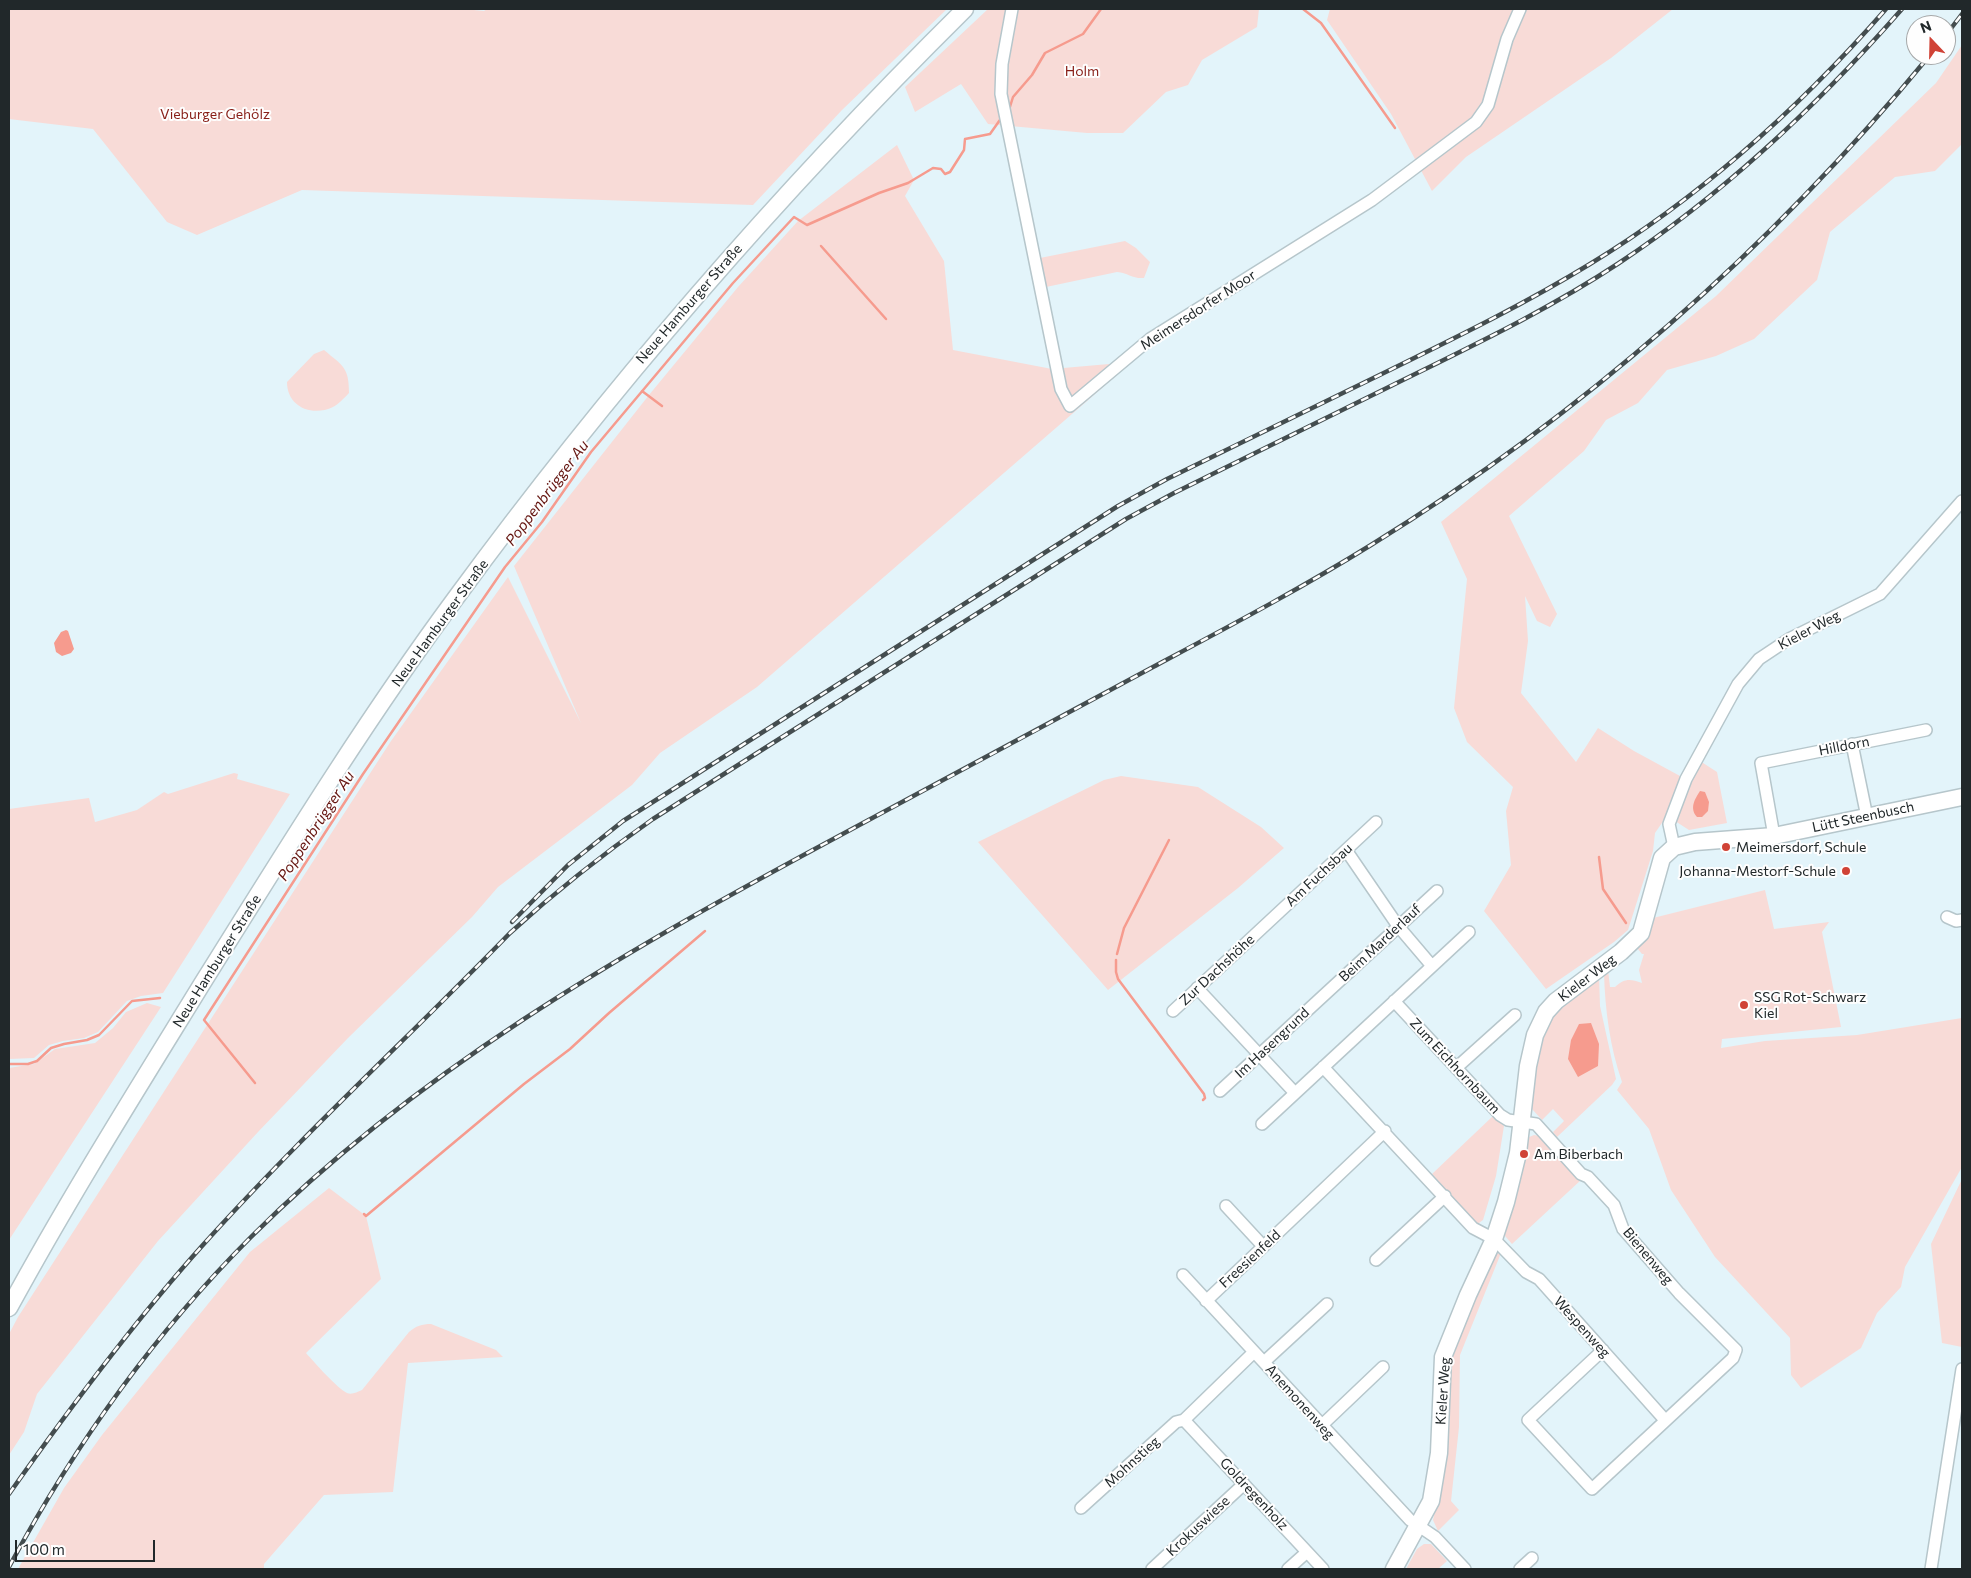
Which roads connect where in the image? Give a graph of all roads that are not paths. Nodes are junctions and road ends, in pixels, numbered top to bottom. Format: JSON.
{"nodes":[{"id":1,"x":965,"y":9,"type":"edge"},
{"id":2,"x":1012,"y":9,"type":"edge"},
{"id":3,"x":1520,"y":9,"type":"edge"},
{"id":4,"x":1962,"y":501,"type":"edge"},
{"id":5,"x":1926,"y":730,"type":"dead end"},
{"id":6,"x":1852,"y":744,"type":"junction"},
{"id":7,"x":1962,"y":797,"type":"edge"},
{"id":8,"x":1867,"y":817,"type":"junction"},
{"id":9,"x":1376,"y":822,"type":"dead end"},
{"id":10,"x":1774,"y":836,"type":"junction"},
{"id":11,"x":1674,"y":848,"type":"junction"},
{"id":12,"x":1346,"y":850,"type":"junction"},
{"id":13,"x":1436,"y":890,"type":"dead end"},
{"id":14,"x":1947,"y":916,"type":"dead end"},
{"id":15,"x":1962,"y":920,"type":"edge"},
{"id":16,"x":1398,"y":926,"type":"junction"},
{"id":17,"x":1261,"y":929,"type":"joint"},
{"id":18,"x":1469,"y":932,"type":"dead end"},
{"id":19,"x":1432,"y":966,"type":"junction"},
{"id":20,"x":1197,"y":988,"type":"junction"},
{"id":21,"x":1323,"y":995,"type":"joint"},
{"id":22,"x":1394,"y":1001,"type":"junction"},
{"id":23,"x":1173,"y":1010,"type":"dead end"},
{"id":24,"x":1515,"y":1015,"type":"dead end"},
{"id":25,"x":1259,"y":1055,"type":"junction"},
{"id":26,"x":1324,"y":1067,"type":"junction"},
{"id":27,"x":1456,"y":1068,"type":"junction"},
{"id":28,"x":1220,"y":1091,"type":"dead end"},
{"id":29,"x":1295,"y":1094,"type":"junction"},
{"id":30,"x":1522,"y":1122,"type":"junction"},
{"id":31,"x":1262,"y":1124,"type":"dead end"},
{"id":32,"x":1385,"y":1131,"type":"junction"},
{"id":33,"x":1445,"y":1196,"type":"junction"},
{"id":34,"x":1226,"y":1206,"type":"dead end"},
{"id":35,"x":1494,"y":1239,"type":"junction"},
{"id":36,"x":1262,"y":1246,"type":"junction"},
{"id":37,"x":1376,"y":1260,"type":"dead end"},
{"id":38,"x":1183,"y":1275,"type":"dead end"},
{"id":39,"x":1206,"y":1300,"type":"junction"},
{"id":40,"x":1327,"y":1304,"type":"dead end"},
{"id":41,"x":9,"y":1308,"type":"edge"},
{"id":42,"x":1603,"y":1350,"type":"junction"},
{"id":43,"x":1254,"y":1352,"type":"junction"},
{"id":44,"x":1264,"y":1362,"type":"junction"},
{"id":45,"x":1383,"y":1367,"type":"dead end"},
{"id":46,"x":1962,"y":1369,"type":"edge"},
{"id":47,"x":1184,"y":1420,"type":"junction"},
{"id":48,"x":1665,"y":1420,"type":"junction"},
{"id":49,"x":1321,"y":1426,"type":"junction"},
{"id":50,"x":1244,"y":1484,"type":"junction"},
{"id":51,"x":1081,"y":1508,"type":"dead end"},
{"id":52,"x":1419,"y":1526,"type":"junction"},
{"id":53,"x":1307,"y":1552,"type":"junction"},
{"id":54,"x":1532,"y":1558,"type":"dead end"},
{"id":55,"x":1152,"y":1569,"type":"edge"},
{"id":56,"x":1288,"y":1569,"type":"edge"},
{"id":57,"x":1323,"y":1569,"type":"edge"},
{"id":58,"x":1394,"y":1569,"type":"edge"},
{"id":59,"x":1465,"y":1569,"type":"edge"},
{"id":60,"x":1520,"y":1569,"type":"edge"},
{"id":61,"x":1931,"y":1569,"type":"edge"}],
"edges":[{"from":1,"to":41,"type":"main road","name":"Neue Hamburger Straße"},
{"from":2,"to":3,"type":"street","name":"Meimersdorfer Moor"},
{"from":4,"to":11,"type":"street","name":"Kieler Weg"},
{"from":5,"to":6,"type":"street","name":"Hilldorn"},
{"from":6,"to":8,"type":"street"},
{"from":6,"to":10,"type":"street","name":"Hilldorn"},
{"from":7,"to":8,"type":"main road","name":"Lütt Steenbusch"},
{"from":8,"to":10,"type":"main road","name":"Lütt Steenbusch"},
{"from":9,"to":12,"type":"street","name":"Am Fuchsbau"},
{"from":10,"to":11,"type":"main road","name":"Lütt Steenbusch"},
{"from":11,"to":30,"type":"main road","name":"Kieler Weg"},
{"from":12,"to":16,"type":"street"},
{"from":12,"to":17,"type":"street","name":"Am Fuchsbau"},
{"from":13,"to":16,"type":"street","name":"Beim Marderlauf"},
{"from":14,"to":15,"type":"street"},
{"from":16,"to":19,"type":"street"},
{"from":16,"to":21,"type":"street","name":"Beim Marderlauf"},
{"from":17,"to":20,"type":"street","name":"Zur Dachshöhe"},
{"from":18,"to":19,"type":"street"},
{"from":19,"to":22,"type":"street"},
{"from":20,"to":23,"type":"street","name":"Zur Dachshöhe"},
{"from":20,"to":25,"type":"street"},
{"from":21,"to":25,"type":"street","name":"Im Hasengrund"},
{"from":22,"to":26,"type":"street"},
{"from":22,"to":27,"type":"street","name":"Zum Eichhornbaum"},
{"from":24,"to":27,"type":"street"},
{"from":25,"to":28,"type":"street","name":"Im Hasengrund"},
{"from":25,"to":29,"type":"street"},
{"from":26,"to":29,"type":"street"},
{"from":26,"to":32,"type":"street"},
{"from":27,"to":30,"type":"street","name":"Zum Eichhornbaum"},
{"from":29,"to":31,"type":"street"},
{"from":30,"to":35,"type":"main road","name":"Kieler Weg"},
{"from":30,"to":48,"type":"street","name":"Bienenweg"},
{"from":32,"to":33,"type":"street"},
{"from":32,"to":36,"type":"street","name":"Freesienfeld"},
{"from":33,"to":35,"type":"street"},
{"from":33,"to":37,"type":"street"},
{"from":34,"to":36,"type":"street"},
{"from":35,"to":42,"type":"street","name":"Wespenweg"},
{"from":35,"to":52,"type":"main road","name":"Kieler Weg"},
{"from":36,"to":39,"type":"street","name":"Freesienfeld"},
{"from":38,"to":39,"type":"street","name":"Anemonenweg"},
{"from":39,"to":43,"type":"street","name":"Anemonenweg"},
{"from":40,"to":44,"type":"street"},
{"from":42,"to":48,"type":"street","name":"Wespenweg"},
{"from":42,"to":48,"type":"street"},
{"from":43,"to":44,"type":"street","name":"Anemonenweg"},
{"from":43,"to":47,"type":"street","name":"Mohnstieg"},
{"from":44,"to":49,"type":"street","name":"Anemonenweg"},
{"from":45,"to":49,"type":"street"},
{"from":46,"to":61,"type":"street"},
{"from":47,"to":50,"type":"street","name":"Goldregenholz"},
{"from":47,"to":51,"type":"street","name":"Mohnstieg"},
{"from":49,"to":52,"type":"street","name":"Anemonenweg"},
{"from":50,"to":53,"type":"street","name":"Goldregenholz"},
{"from":50,"to":55,"type":"street","name":"Krokuswiese"},
{"from":52,"to":58,"type":"main road","name":"Kieler Weg"},
{"from":52,"to":59,"type":"street","name":"Anemonenweg"},
{"from":53,"to":56,"type":"street"},
{"from":53,"to":57,"type":"street","name":"Goldregenholz"},
{"from":54,"to":60,"type":"street"}]}
